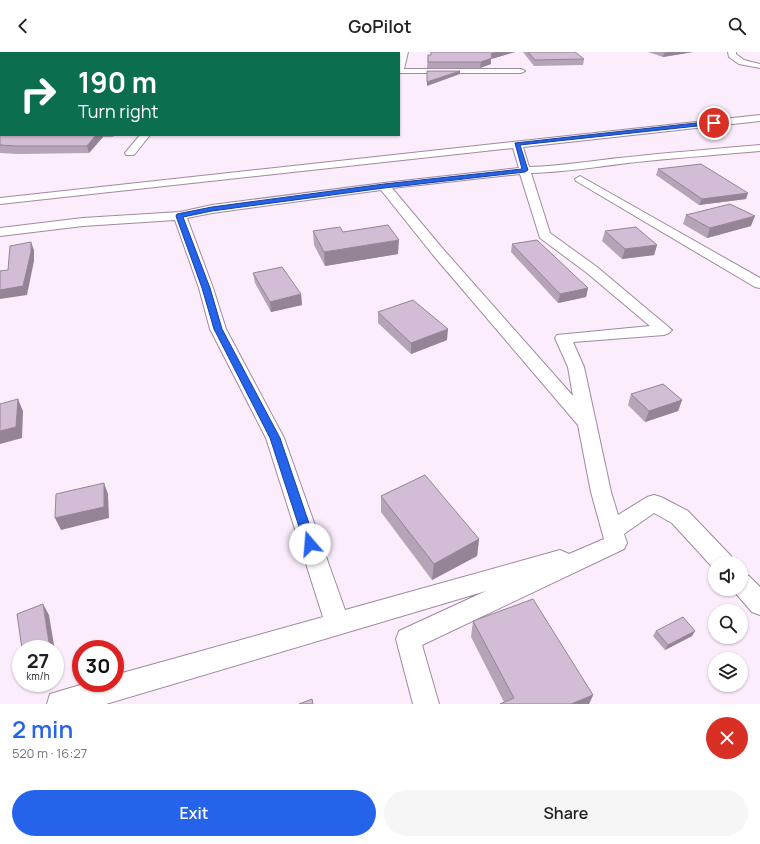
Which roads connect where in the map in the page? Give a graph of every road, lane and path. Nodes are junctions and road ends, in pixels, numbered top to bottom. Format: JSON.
{"nodes":[{"id":1,"x":404,"y":52,"type":"edge"},
{"id":2,"x":732,"y":52,"type":"edge"},
{"id":3,"x":760,"y":66,"type":"edge"},
{"id":4,"x":521,"y":71,"type":"dead end"},
{"id":5,"x":760,"y":118,"type":"edge"},
{"id":6,"x":144,"y":136,"type":"edge"},
{"id":7,"x":517,"y":144,"type":"junction"},
{"id":8,"x":760,"y":148,"type":"edge"},
{"id":9,"x":130,"y":153,"type":"dead end"},
{"id":10,"x":525,"y":170,"type":"junction"},
{"id":11,"x":580,"y":179,"type":"dead end"},
{"id":12,"x":384,"y":186,"type":"junction"},
{"id":13,"x":0,"y":201,"type":"edge"},
{"id":14,"x":180,"y":216,"type":"junction"},
{"id":15,"x":0,"y":232,"type":"edge"},
{"id":16,"x":760,"y":284,"type":"edge"},
{"id":17,"x":587,"y":423,"type":"junction"},
{"id":18,"x":614,"y":537,"type":"junction"},
{"id":19,"x":716,"y":556,"type":"edge"},
{"id":20,"x":748,"y":591,"type":"edge"},
{"id":21,"x":760,"y":604,"type":"edge"},
{"id":22,"x":338,"y":624,"type":"junction"},
{"id":23,"x":60,"y":704,"type":"edge"},
{"id":24,"x":426,"y":704,"type":"edge"}],
"edges":[{"from":1,"to":4,"type":"street"},
{"from":2,"to":3,"type":"street"},
{"from":5,"to":7,"type":"street"},
{"from":6,"to":9,"type":"street"},
{"from":7,"to":10,"type":"street"},
{"from":7,"to":13,"type":"street"},
{"from":8,"to":10,"type":"street"},
{"from":10,"to":12,"type":"street"},
{"from":10,"to":17,"type":"street"},
{"from":11,"to":16,"type":"street"},
{"from":12,"to":14,"type":"street"},
{"from":12,"to":17,"type":"street"},
{"from":14,"to":15,"type":"street"},
{"from":14,"to":22,"type":"street"},
{"from":17,"to":18,"type":"street"},
{"from":18,"to":19,"type":"street"},
{"from":18,"to":22,"type":"street"},
{"from":18,"to":24,"type":"street"},
{"from":20,"to":21,"type":"street"},
{"from":22,"to":23,"type":"street"}]}
